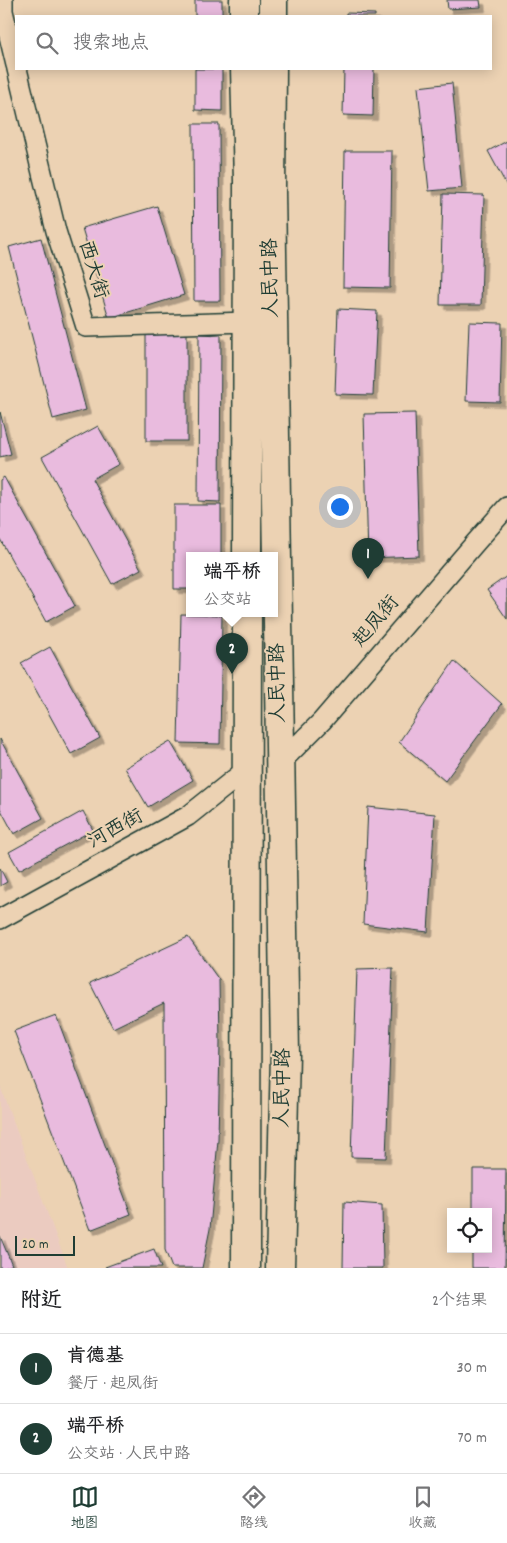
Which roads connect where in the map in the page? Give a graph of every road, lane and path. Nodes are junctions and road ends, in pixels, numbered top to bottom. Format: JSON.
{"nodes":[{"id":1,"x":244,"y":0,"type":"edge"},
{"id":2,"x":273,"y":0,"type":"edge"},
{"id":3,"x":2,"y":8,"type":"edge"},
{"id":4,"x":244,"y":15,"type":"edge"},
{"id":5,"x":273,"y":15,"type":"edge"},
{"id":6,"x":15,"y":61,"type":"edge"},
{"id":7,"x":17,"y":70,"type":"edge"},
{"id":8,"x":245,"y":70,"type":"edge"},
{"id":9,"x":272,"y":70,"type":"edge"},
{"id":10,"x":248,"y":322,"type":"junction"},
{"id":11,"x":507,"y":507,"type":"edge"},
{"id":12,"x":247,"y":552,"type":"edge"},
{"id":13,"x":277,"y":552,"type":"edge"},
{"id":14,"x":247,"y":617,"type":"edge"},
{"id":15,"x":278,"y":617,"type":"edge"},
{"id":16,"x":280,"y":763,"type":"junction"},
{"id":17,"x":247,"y":769,"type":"junction"},
{"id":18,"x":0,"y":920,"type":"edge"},
{"id":19,"x":246,"y":1268,"type":"edge"},
{"id":20,"x":280,"y":1268,"type":"edge"}],
"edges":[{"from":1,"to":4,"type":"main road"},
{"from":2,"to":5,"type":"main road"},
{"from":3,"to":6,"type":"street"},
{"from":7,"to":10,"type":"street","name":"西大街"},
{"from":8,"to":10,"type":"main road","name":"人民中路"},
{"from":9,"to":13,"type":"main road","name":"人民中路"},
{"from":10,"to":12,"type":"main road","name":"人民中路"},
{"from":11,"to":16,"type":"street","name":"起凤街"},
{"from":14,"to":17,"type":"main road","name":"人民中路"},
{"from":15,"to":16,"type":"main road","name":"人民中路"},
{"from":16,"to":20,"type":"main road","name":"人民中路"},
{"from":17,"to":18,"type":"street","name":"河西街"},
{"from":17,"to":19,"type":"main road","name":"人民中路"}]}
